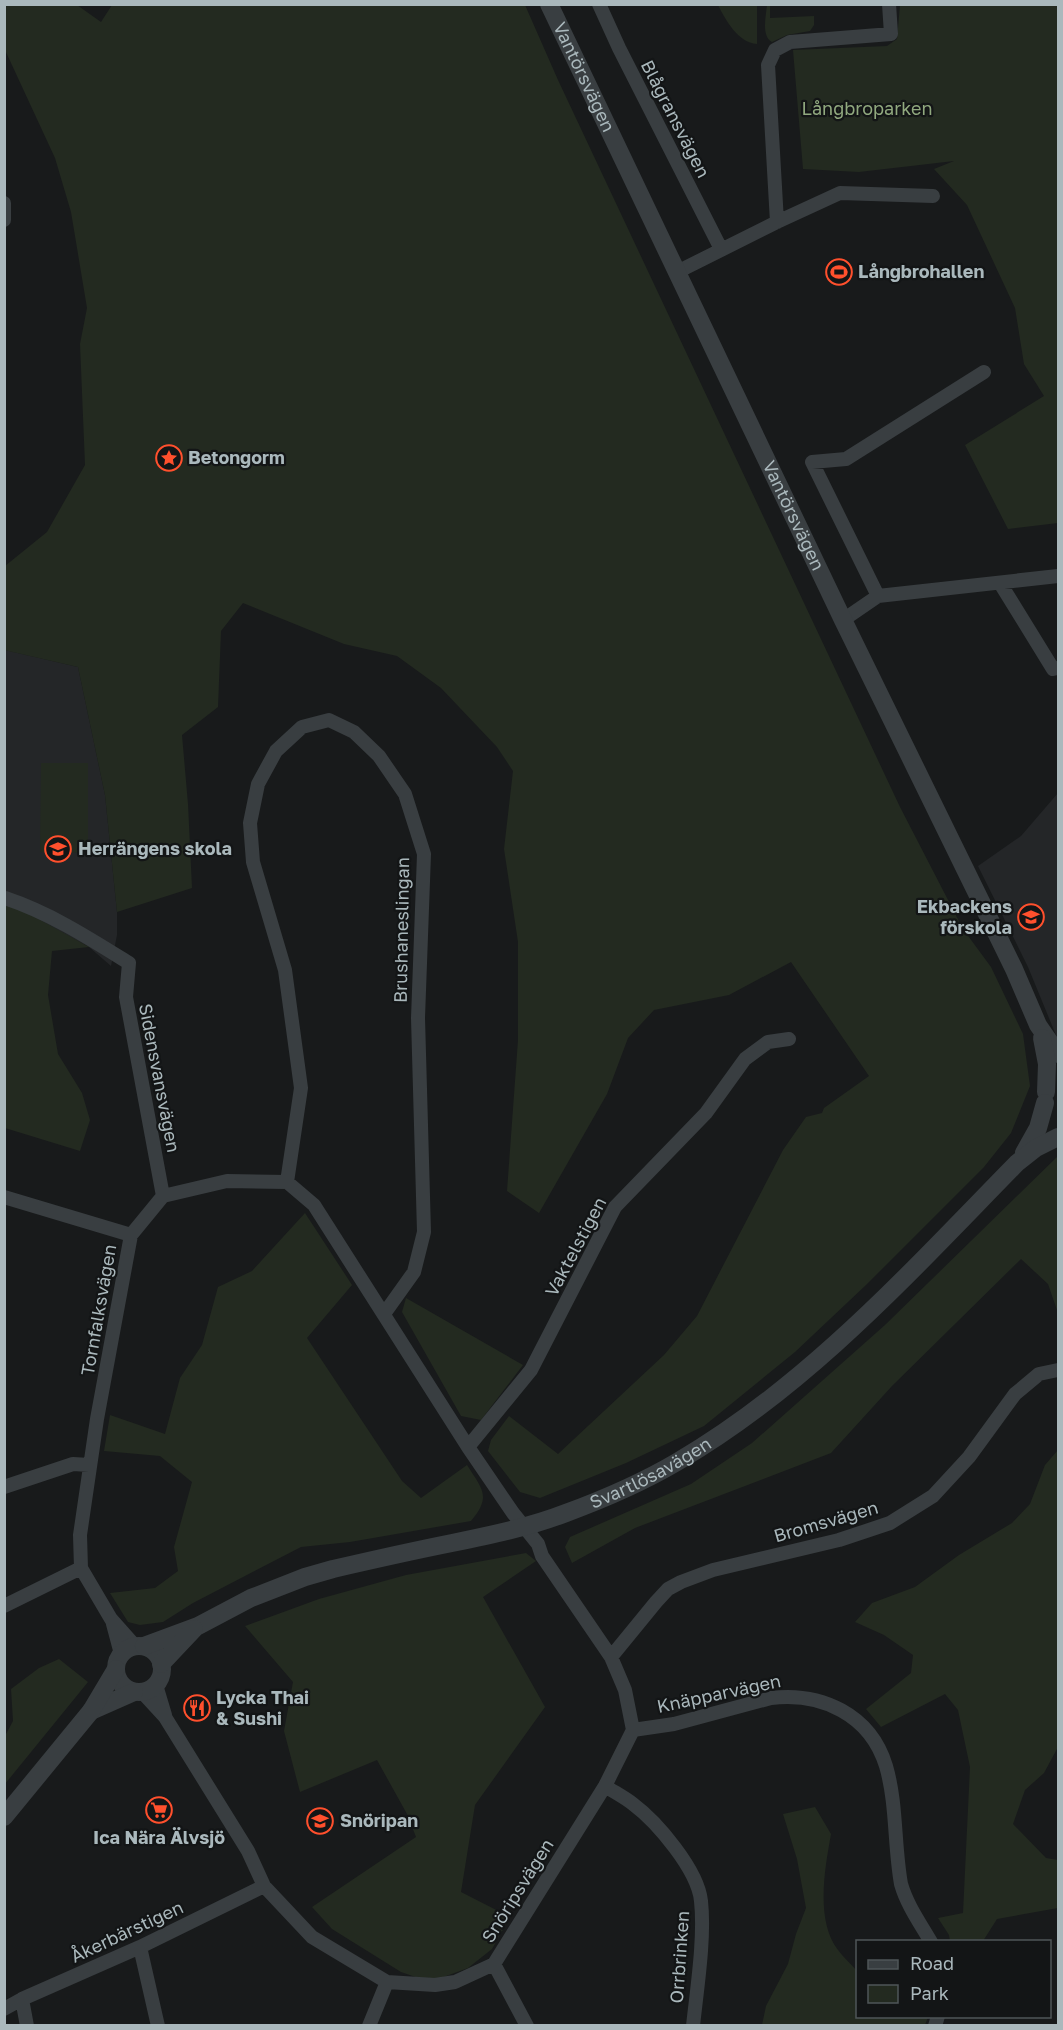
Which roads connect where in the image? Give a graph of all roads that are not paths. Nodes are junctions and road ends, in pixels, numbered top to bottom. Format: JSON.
{"nodes":[{"id":1,"x":549,"y":4,"type":"edge"},
{"id":2,"x":599,"y":4,"type":"edge"},
{"id":3,"x":889,"y":4,"type":"edge"},
{"id":4,"x":933,"y":196,"type":"dead end"},
{"id":5,"x":4,"y":203,"type":"edge"},
{"id":6,"x":4,"y":220,"type":"edge"},
{"id":7,"x":777,"y":222,"type":"junction"},
{"id":8,"x":721,"y":249,"type":"junction"},
{"id":9,"x":677,"y":272,"type":"junction"},
{"id":10,"x":984,"y":372,"type":"dead end"},
{"id":11,"x":1059,"y":576,"type":"edge"},
{"id":12,"x":1000,"y":583,"type":"junction"},
{"id":13,"x":878,"y":596,"type":"junction"},
{"id":14,"x":843,"y":620,"type":"junction"},
{"id":15,"x":1059,"y":668,"type":"edge"},
{"id":16,"x":4,"y":898,"type":"edge"},
{"id":17,"x":1038,"y":1025,"type":"junction"},
{"id":18,"x":789,"y":1039,"type":"dead end"},
{"id":19,"x":1059,"y":1054,"type":"edge"},
{"id":20,"x":1059,"y":1077,"type":"edge"},
{"id":21,"x":1046,"y":1097,"type":"junction"},
{"id":22,"x":1059,"y":1130,"type":"edge"},
{"id":23,"x":1059,"y":1137,"type":"edge"},
{"id":24,"x":1017,"y":1163,"type":"junction"},
{"id":25,"x":287,"y":1182,"type":"junction"},
{"id":26,"x":163,"y":1196,"type":"junction"},
{"id":27,"x":4,"y":1197,"type":"edge"},
{"id":28,"x":131,"y":1234,"type":"junction"},
{"id":29,"x":384,"y":1314,"type":"junction"},
{"id":30,"x":1059,"y":1370,"type":"edge"},
{"id":31,"x":468,"y":1447,"type":"junction"},
{"id":32,"x":89,"y":1465,"type":"junction"},
{"id":33,"x":4,"y":1487,"type":"edge"},
{"id":34,"x":525,"y":1527,"type":"junction"},
{"id":35,"x":81,"y":1568,"type":"junction"},
{"id":36,"x":4,"y":1606,"type":"edge"},
{"id":37,"x":198,"y":1626,"type":"junction"},
{"id":38,"x":129,"y":1654,"type":"junction"},
{"id":39,"x":611,"y":1657,"type":"junction"},
{"id":40,"x":161,"y":1664,"type":"junction"},
{"id":41,"x":144,"y":1690,"type":"junction"},
{"id":42,"x":91,"y":1711,"type":"junction"},
{"id":43,"x":633,"y":1730,"type":"junction"},
{"id":44,"x":606,"y":1786,"type":"junction"},
{"id":45,"x":4,"y":1817,"type":"edge"},
{"id":46,"x":264,"y":1886,"type":"junction"},
{"id":47,"x":930,"y":1940,"type":"edge"},
{"id":48,"x":140,"y":1947,"type":"junction"},
{"id":49,"x":494,"y":1964,"type":"junction"},
{"id":50,"x":387,"y":1982,"type":"junction"},
{"id":51,"x":22,"y":1999,"type":"junction"},
{"id":52,"x":4,"y":2009,"type":"edge"},
{"id":53,"x":27,"y":2025,"type":"edge"},
{"id":54,"x":158,"y":2025,"type":"edge"},
{"id":55,"x":369,"y":2025,"type":"edge"},
{"id":56,"x":527,"y":2025,"type":"edge"},
{"id":57,"x":693,"y":2025,"type":"edge"}],
"edges":[{"from":1,"to":9,"type":"street","name":"Vantörsvägen"},
{"from":2,"to":8,"type":"street","name":"Blågransvägen"},
{"from":3,"to":7,"type":"street"},
{"from":4,"to":7,"type":"street"},
{"from":5,"to":6,"type":"street"},
{"from":7,"to":8,"type":"street"},
{"from":8,"to":9,"type":"street"},
{"from":9,"to":14,"type":"street","name":"Vantörsvägen"},
{"from":10,"to":13,"type":"street"},
{"from":11,"to":12,"type":"street"},
{"from":12,"to":13,"type":"street"},
{"from":12,"to":15,"type":"street"},
{"from":13,"to":14,"type":"street"},
{"from":14,"to":17,"type":"street","name":"Vantörsvägen"},
{"from":16,"to":26,"type":"street","name":"Sidensvansvägen"},
{"from":17,"to":19,"type":"street","name":"Vantörsvägen"},
{"from":17,"to":21,"type":"street","name":"Vantörsvägen"},
{"from":18,"to":31,"type":"street","name":"Vaktelstigen"},
{"from":20,"to":21,"type":"street"},
{"from":21,"to":22,"type":"street"},
{"from":21,"to":24,"type":"street","name":"Svartlösavägen"},
{"from":23,"to":24,"type":"street","name":"Svartlösavägen"},
{"from":24,"to":34,"type":"street","name":"Svartlösavägen"},
{"from":25,"to":26,"type":"street"},
{"from":25,"to":29,"type":"street"},
{"from":25,"to":29,"type":"street","name":"Brushaneslingan"},
{"from":26,"to":28,"type":"street","name":"Tornfalksvägen"},
{"from":27,"to":28,"type":"street"},
{"from":28,"to":32,"type":"street","name":"Tornfalksvägen"},
{"from":29,"to":31,"type":"street"},
{"from":30,"to":39,"type":"street","name":"Bromsvägen"},
{"from":31,"to":34,"type":"street"},
{"from":32,"to":33,"type":"street"},
{"from":32,"to":35,"type":"street","name":"Tornfalksvägen"},
{"from":34,"to":37,"type":"street","name":"Svartlösavägen"},
{"from":34,"to":39,"type":"street"},
{"from":35,"to":36,"type":"street"},
{"from":35,"to":38,"type":"street","name":"Tornfalksvägen"},
{"from":37,"to":38,"type":"street","name":"Svartlösavägen"},
{"from":37,"to":40,"type":"street","name":"Svartlösavägen"},
{"from":38,"to":40,"type":"street"},
{"from":38,"to":41,"type":"street"},
{"from":38,"to":42,"type":"street"},
{"from":39,"to":43,"type":"street"},
{"from":40,"to":41,"type":"street"},
{"from":41,"to":42,"type":"street"},
{"from":41,"to":46,"type":"street","name":"Snöripsvägen"},
{"from":42,"to":45,"type":"street"},
{"from":43,"to":44,"type":"street","name":"Snöripsvägen"},
{"from":43,"to":47,"type":"street","name":"Knäpparvägen"},
{"from":44,"to":49,"type":"street","name":"Snöripsvägen"},
{"from":44,"to":57,"type":"street","name":"Orrbrinken"},
{"from":46,"to":48,"type":"street","name":"Åkerbärstigen"},
{"from":46,"to":50,"type":"street","name":"Snöripsvägen"},
{"from":48,"to":51,"type":"street","name":"Åkerbärstigen"},
{"from":48,"to":54,"type":"street"},
{"from":49,"to":50,"type":"street","name":"Snöripsvägen"},
{"from":49,"to":56,"type":"street"},
{"from":50,"to":55,"type":"street"},
{"from":51,"to":52,"type":"street","name":"Åkerbärstigen"},
{"from":51,"to":53,"type":"street"}]}
